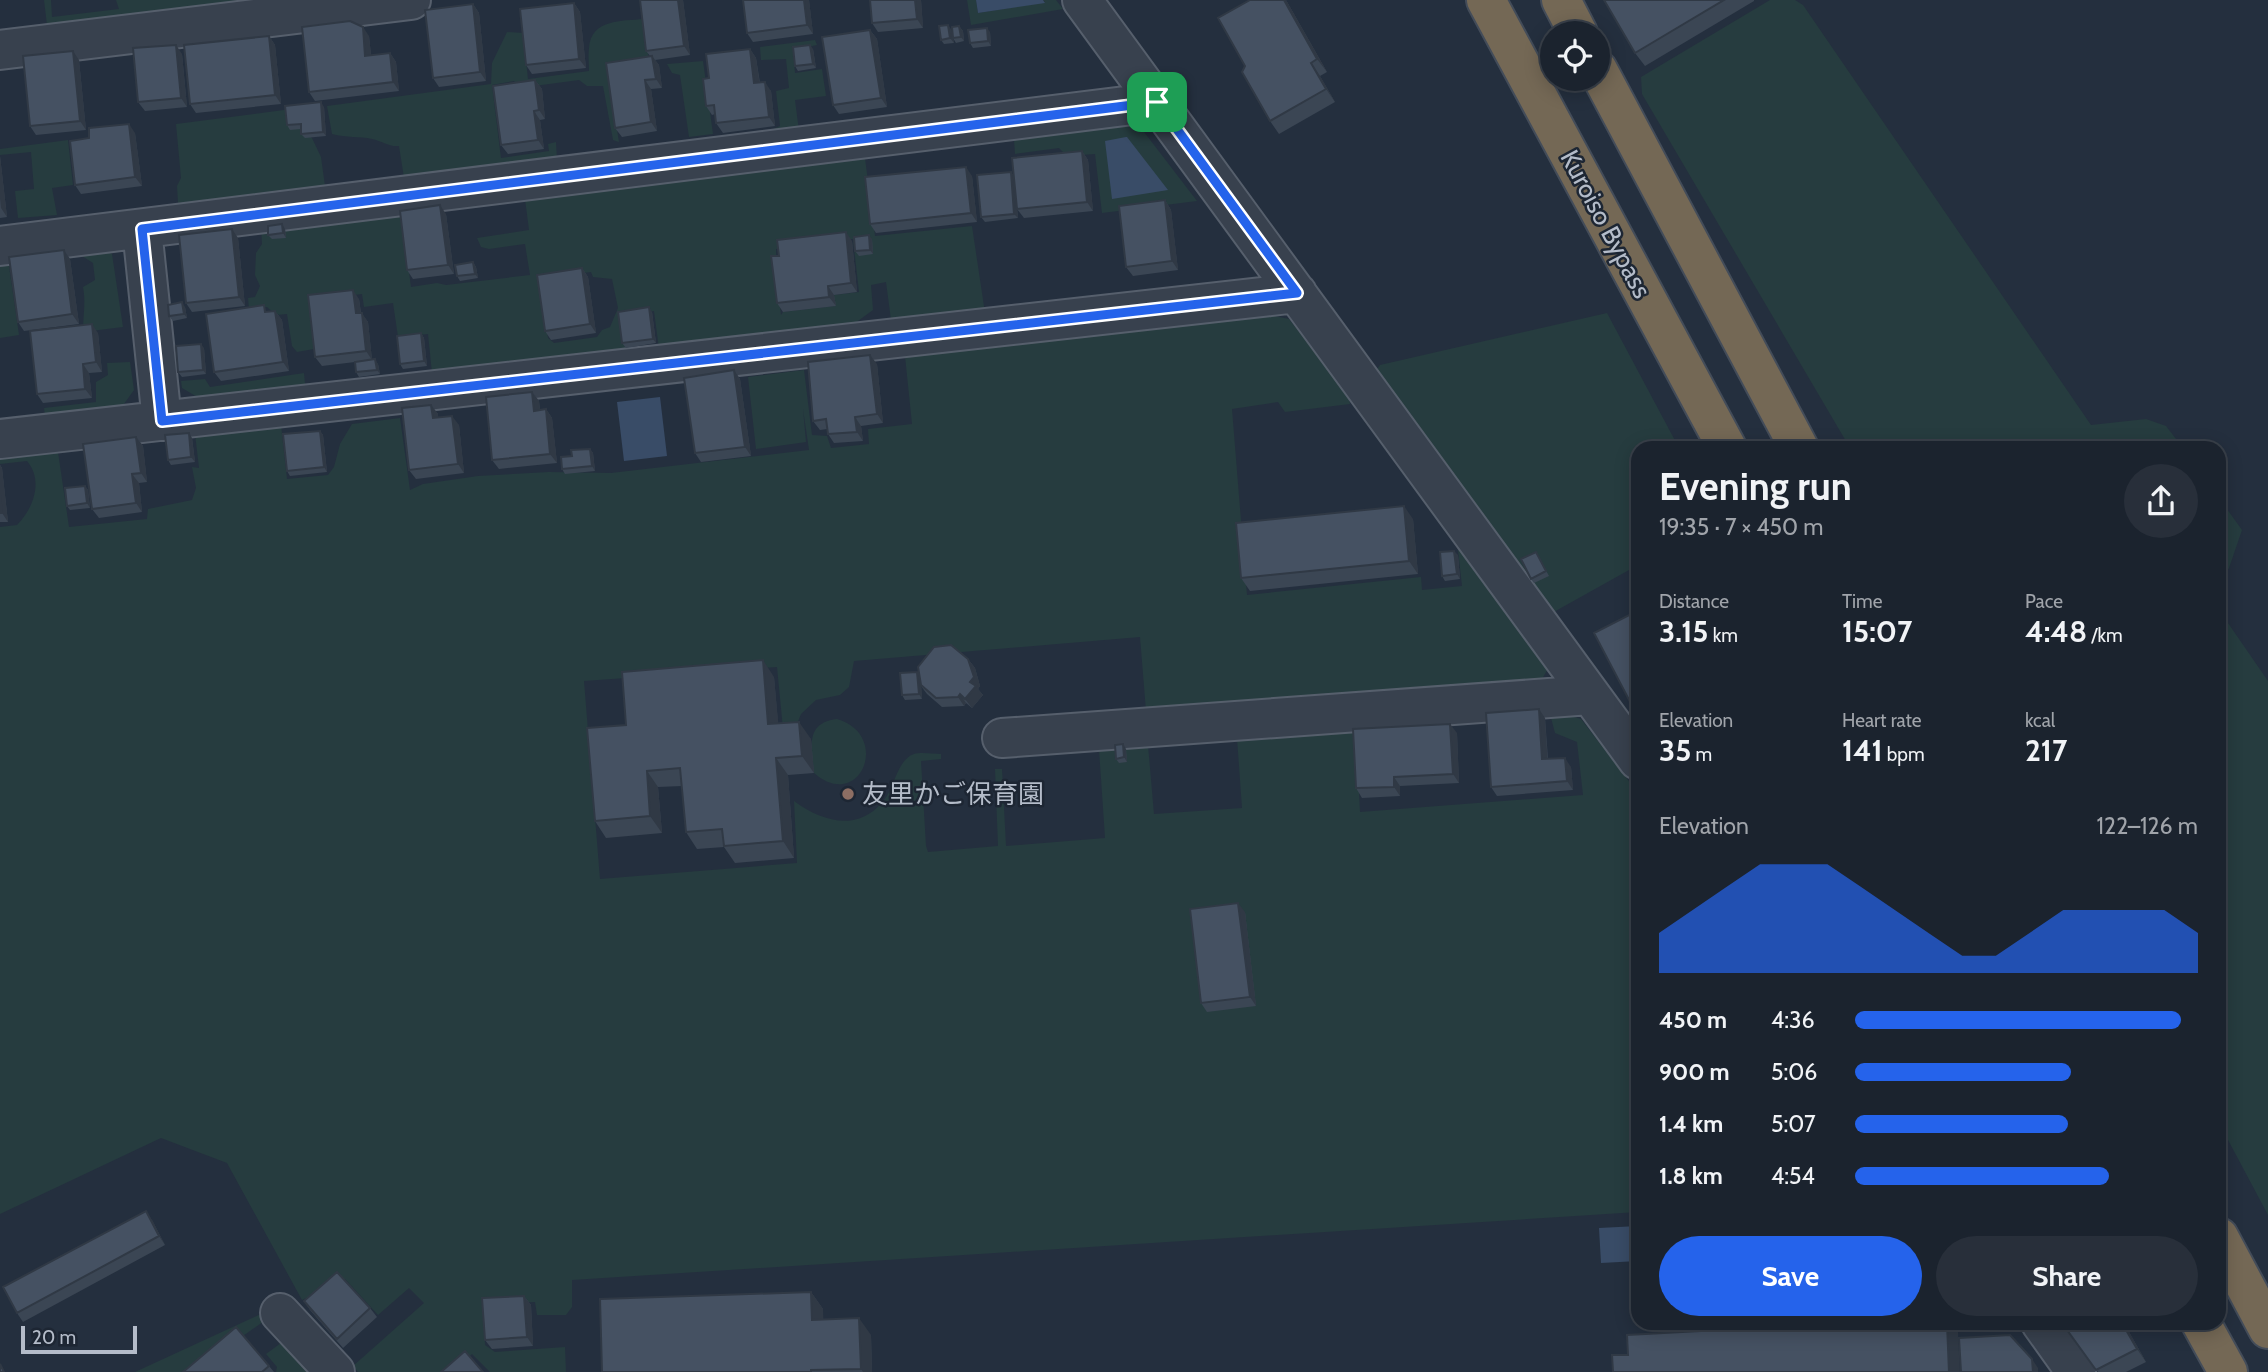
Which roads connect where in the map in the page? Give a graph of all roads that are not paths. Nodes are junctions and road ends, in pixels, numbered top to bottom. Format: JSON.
{"nodes":[{"id":1,"x":411,"y":0,"type":"edge"},
{"id":2,"x":1082,"y":0,"type":"edge"},
{"id":3,"x":1486,"y":0,"type":"edge"},
{"id":4,"x":1561,"y":0,"type":"edge"},
{"id":5,"x":1572,"y":21,"type":"edge"},
{"id":6,"x":0,"y":50,"type":"edge"},
{"id":7,"x":1609,"y":91,"type":"edge"},
{"id":8,"x":1157,"y":102,"type":"junction"},
{"id":9,"x":142,"y":229,"type":"junction"},
{"id":10,"x":0,"y":246,"type":"edge"},
{"id":11,"x":1297,"y":293,"type":"junction"},
{"id":12,"x":162,"y":421,"type":"junction"},
{"id":13,"x":0,"y":439,"type":"edge"},
{"id":14,"x":1723,"y":441,"type":"edge"},
{"id":15,"x":1795,"y":441,"type":"edge"},
{"id":16,"x":1590,"y":695,"type":"junction"},
{"id":17,"x":1002,"y":738,"type":"dead end"},
{"id":18,"x":1631,"y":751,"type":"edge"},
{"id":19,"x":2226,"y":1250,"type":"edge"},
{"id":20,"x":280,"y":1313,"type":"dead end"},
{"id":21,"x":2268,"y":1329,"type":"edge"},
{"id":22,"x":2046,"y":1330,"type":"edge"},
{"id":23,"x":2205,"y":1330,"type":"edge"},
{"id":24,"x":335,"y":1372,"type":"edge"},
{"id":25,"x":2076,"y":1372,"type":"edge"},
{"id":26,"x":2228,"y":1372,"type":"edge"}],
"edges":[{"from":1,"to":6,"type":"street"},
{"from":2,"to":8,"type":"street"},
{"from":3,"to":14,"type":"highway","name":"Kuroiso Bypass"},
{"from":4,"to":5,"type":"highway"},
{"from":7,"to":15,"type":"highway"},
{"from":8,"to":9,"type":"street"},
{"from":8,"to":11,"type":"street"},
{"from":9,"to":10,"type":"street"},
{"from":9,"to":12,"type":"street"},
{"from":11,"to":12,"type":"street"},
{"from":11,"to":16,"type":"street"},
{"from":12,"to":13,"type":"street"},
{"from":16,"to":17,"type":"street"},
{"from":16,"to":18,"type":"street"},
{"from":19,"to":21,"type":"highway"},
{"from":20,"to":24,"type":"street"},
{"from":22,"to":25,"type":"street"},
{"from":23,"to":26,"type":"highway"}]}
